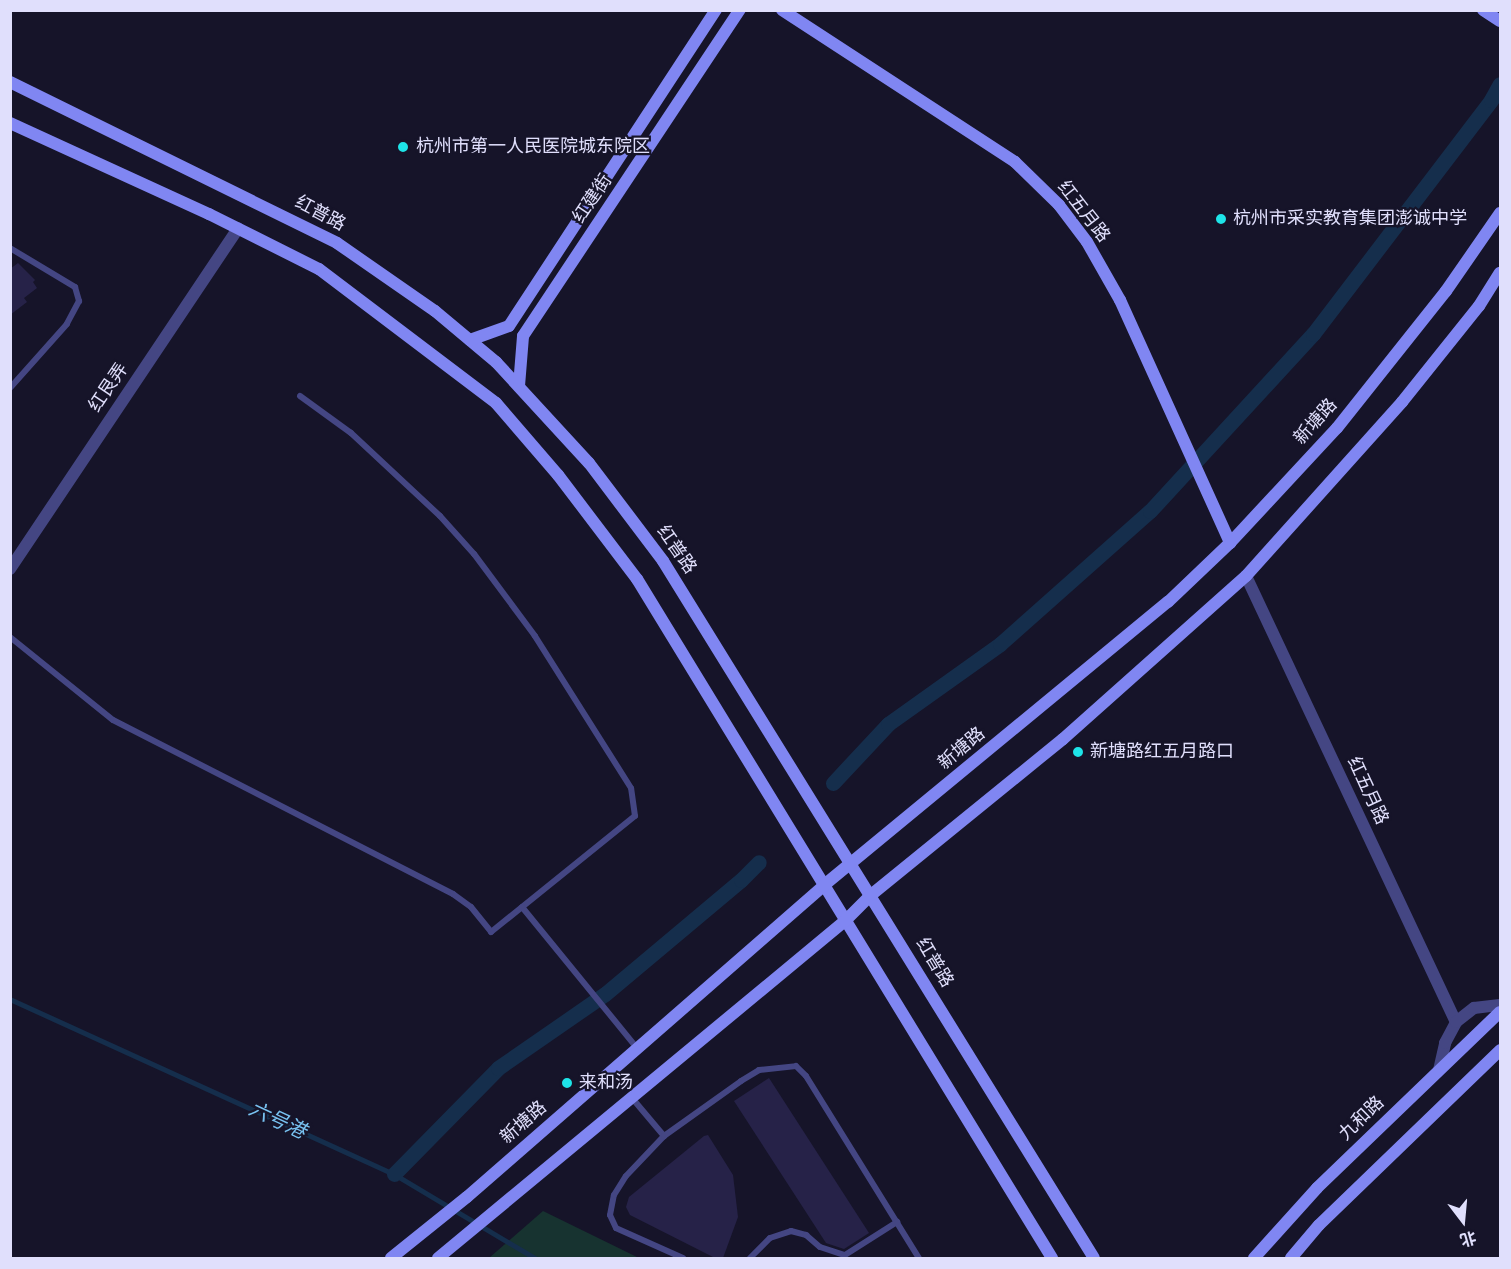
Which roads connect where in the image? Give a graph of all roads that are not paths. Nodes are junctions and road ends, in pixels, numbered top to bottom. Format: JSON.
{"nodes":[{"id":1,"x":716,"y":10,"type":"edge"},
{"id":2,"x":740,"y":10,"type":"edge"},
{"id":3,"x":782,"y":10,"type":"edge"},
{"id":4,"x":1483,"y":10,"type":"edge"},
{"id":5,"x":1500,"y":21,"type":"edge"},
{"id":6,"x":10,"y":82,"type":"edge"},
{"id":7,"x":10,"y":123,"type":"edge"},
{"id":8,"x":1500,"y":213,"type":"edge"},
{"id":9,"x":238,"y":228,"type":"junction"},
{"id":10,"x":10,"y":248,"type":"edge"},
{"id":11,"x":1500,"y":273,"type":"edge"},
{"id":12,"x":470,"y":340,"type":"junction"},
{"id":13,"x":519,"y":386,"type":"junction"},
{"id":14,"x":10,"y":388,"type":"edge"},
{"id":15,"x":300,"y":396,"type":"dead end"},
{"id":16,"x":1230,"y":543,"type":"junction"},
{"id":17,"x":10,"y":568,"type":"edge"},
{"id":18,"x":1246,"y":576,"type":"junction"},
{"id":19,"x":10,"y":637,"type":"edge"},
{"id":20,"x":851,"y":864,"type":"junction"},
{"id":21,"x":823,"y":886,"type":"junction"},
{"id":22,"x":871,"y":895,"type":"junction"},
{"id":23,"x":522,"y":907,"type":"junction"},
{"id":24,"x":845,"y":921,"type":"junction"},
{"id":25,"x":1500,"y":1005,"type":"edge"},
{"id":26,"x":1500,"y":1012,"type":"edge"},
{"id":27,"x":1456,"y":1022,"type":"junction"},
{"id":28,"x":637,"y":1048,"type":"junction"},
{"id":29,"x":1500,"y":1050,"type":"edge"},
{"id":30,"x":1440,"y":1070,"type":"junction"},
{"id":31,"x":632,"y":1098,"type":"junction"},
{"id":32,"x":664,"y":1136,"type":"junction"},
{"id":33,"x":897,"y":1221,"type":"junction"},
{"id":34,"x":391,"y":1258,"type":"edge"},
{"id":35,"x":438,"y":1258,"type":"edge"},
{"id":36,"x":683,"y":1258,"type":"edge"},
{"id":37,"x":750,"y":1258,"type":"edge"},
{"id":38,"x":919,"y":1258,"type":"edge"},
{"id":39,"x":1052,"y":1258,"type":"edge"},
{"id":40,"x":1094,"y":1258,"type":"edge"},
{"id":41,"x":1254,"y":1258,"type":"edge"},
{"id":42,"x":1291,"y":1258,"type":"edge"}],
"edges":[{"from":1,"to":12,"type":"main road","name":"红建街"},
{"from":2,"to":13,"type":"main road","name":"红建街"},
{"from":3,"to":16,"type":"main road","name":"红五月路"},
{"from":4,"to":5,"type":"main road"},
{"from":6,"to":12,"type":"main road","name":"红普路"},
{"from":7,"to":9,"type":"main road"},
{"from":8,"to":16,"type":"main road","name":"新塘路"},
{"from":9,"to":17,"type":"street","name":"红艮弄"},
{"from":9,"to":21,"type":"main road"},
{"from":10,"to":14,"type":"lane"},
{"from":11,"to":18,"type":"main road"},
{"from":12,"to":13,"type":"main road","name":"红普路"},
{"from":13,"to":20,"type":"main road","name":"红普路"},
{"from":15,"to":23,"type":"lane"},
{"from":16,"to":20,"type":"main road","name":"新塘路"},
{"from":18,"to":22,"type":"main road"},
{"from":18,"to":27,"type":"street","name":"红五月路"},
{"from":19,"to":23,"type":"lane"},
{"from":20,"to":21,"type":"main road","name":"新塘路"},
{"from":20,"to":22,"type":"main road","name":"红普路"},
{"from":21,"to":24,"type":"main road"},
{"from":21,"to":28,"type":"main road","name":"新塘路"},
{"from":22,"to":24,"type":"main road"},
{"from":22,"to":40,"type":"main road","name":"红普路"},
{"from":23,"to":28,"type":"lane"},
{"from":24,"to":31,"type":"main road"},
{"from":24,"to":39,"type":"main road"},
{"from":25,"to":27,"type":"street"},
{"from":26,"to":30,"type":"main road","name":"九和路"},
{"from":27,"to":30,"type":"street"},
{"from":28,"to":34,"type":"main road","name":"新塘路"},
{"from":29,"to":42,"type":"main road"},
{"from":30,"to":41,"type":"main road","name":"九和路"},
{"from":31,"to":32,"type":"lane"},
{"from":31,"to":35,"type":"main road"},
{"from":32,"to":33,"type":"lane"},
{"from":32,"to":36,"type":"lane"},
{"from":33,"to":37,"type":"lane"},
{"from":33,"to":38,"type":"lane"}]}
